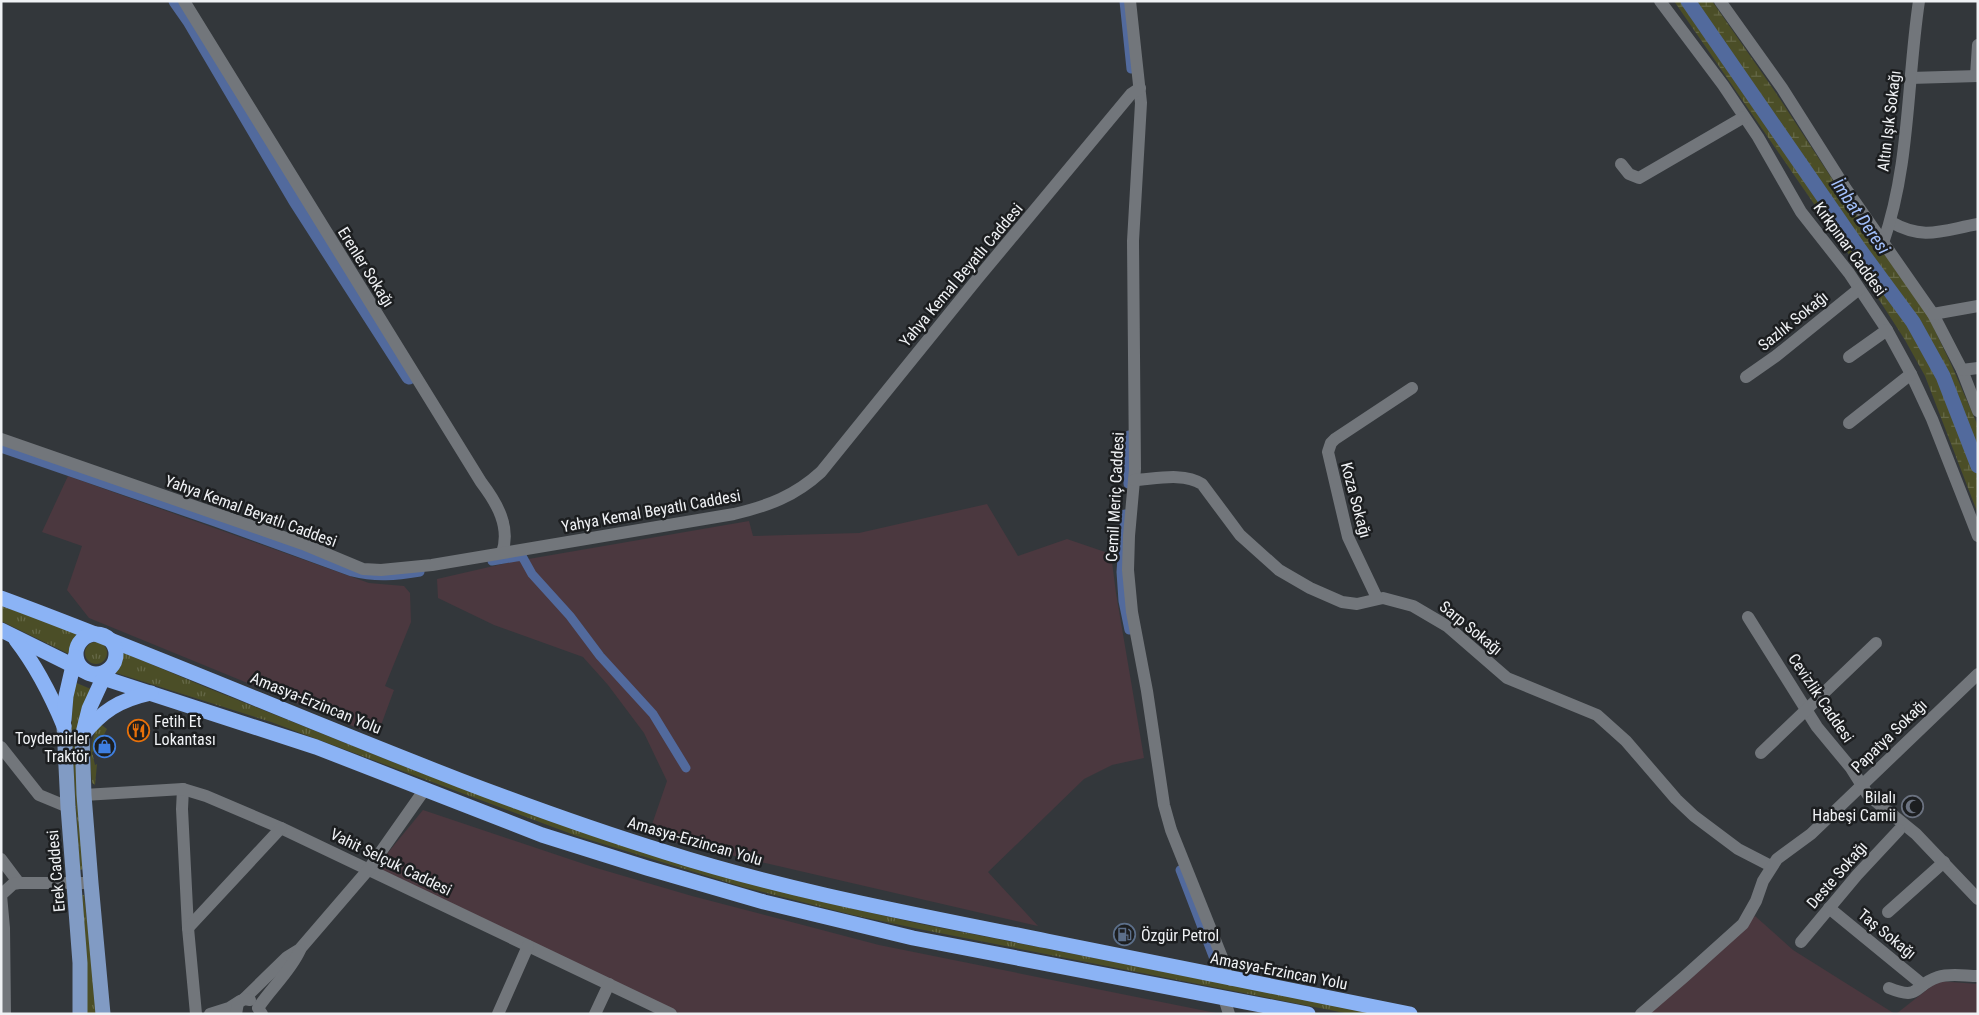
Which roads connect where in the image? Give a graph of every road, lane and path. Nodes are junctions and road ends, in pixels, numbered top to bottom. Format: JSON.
{"nodes":[{"id":1,"x":184,"y":1,"type":"edge"},
{"id":2,"x":1130,"y":1,"type":"edge"},
{"id":3,"x":1660,"y":1,"type":"edge"},
{"id":4,"x":1720,"y":1,"type":"edge"},
{"id":5,"x":1919,"y":1,"type":"edge"},
{"id":6,"x":1978,"y":46,"type":"edge"},
{"id":7,"x":1977,"y":76,"type":"edge"},
{"id":8,"x":1910,"y":78,"type":"junction"},
{"id":9,"x":1140,"y":88,"type":"junction"},
{"id":10,"x":1744,"y":117,"type":"junction"},
{"id":11,"x":1621,"y":164,"type":"dead end"},
{"id":12,"x":1890,"y":222,"type":"junction"},
{"id":13,"x":1978,"y":224,"type":"edge"},
{"id":14,"x":1883,"y":242,"type":"junction"},
{"id":15,"x":1859,"y":288,"type":"junction"},
{"id":16,"x":1978,"y":306,"type":"edge"},
{"id":17,"x":1933,"y":314,"type":"junction"},
{"id":18,"x":1887,"y":330,"type":"junction"},
{"id":19,"x":1849,"y":357,"type":"dead end"},
{"id":20,"x":1978,"y":368,"type":"edge"},
{"id":21,"x":1962,"y":370,"type":"junction"},
{"id":22,"x":1912,"y":374,"type":"junction"},
{"id":23,"x":1746,"y":378,"type":"dead end"},
{"id":24,"x":1412,"y":388,"type":"dead end"},
{"id":25,"x":1978,"y":411,"type":"edge"},
{"id":26,"x":1849,"y":423,"type":"dead end"},
{"id":27,"x":1,"y":439,"type":"edge"},
{"id":28,"x":1134,"y":480,"type":"junction"},
{"id":29,"x":1978,"y":536,"type":"edge"},
{"id":30,"x":502,"y":553,"type":"junction"},
{"id":31,"x":1,"y":598,"type":"edge"},
{"id":32,"x":1377,"y":598,"type":"junction"},
{"id":33,"x":1748,"y":616,"type":"dead end"},
{"id":34,"x":7,"y":633,"type":"edge"},
{"id":35,"x":102,"y":636,"type":"junction"},
{"id":36,"x":1876,"y":643,"type":"dead end"},
{"id":37,"x":77,"y":651,"type":"junction"},
{"id":38,"x":73,"y":666,"type":"junction"},
{"id":39,"x":99,"y":674,"type":"junction"},
{"id":40,"x":1978,"y":674,"type":"edge"},
{"id":41,"x":151,"y":693,"type":"junction"},
{"id":42,"x":1806,"y":710,"type":"junction"},
{"id":43,"x":64,"y":726,"type":"junction"},
{"id":44,"x":82,"y":736,"type":"junction"},
{"id":45,"x":1,"y":747,"type":"edge"},
{"id":46,"x":1761,"y":753,"type":"dead end"},
{"id":47,"x":1861,"y":785,"type":"junction"},
{"id":48,"x":183,"y":789,"type":"junction"},
{"id":49,"x":426,"y":789,"type":"junction"},
{"id":50,"x":84,"y":795,"type":"junction"},
{"id":51,"x":68,"y":807,"type":"junction"},
{"id":52,"x":281,"y":828,"type":"junction"},
{"id":53,"x":1899,"y":830,"type":"dead end"},
{"id":54,"x":1,"y":859,"type":"edge"},
{"id":55,"x":1944,"y":862,"type":"junction"},
{"id":56,"x":1771,"y":866,"type":"junction"},
{"id":57,"x":368,"y":870,"type":"junction"},
{"id":58,"x":19,"y":882,"type":"junction"},
{"id":59,"x":75,"y":883,"type":"junction"},
{"id":60,"x":91,"y":883,"type":"junction"},
{"id":61,"x":1,"y":895,"type":"edge"},
{"id":62,"x":1978,"y":900,"type":"edge"},
{"id":63,"x":1829,"y":908,"type":"junction"},
{"id":64,"x":1888,"y":912,"type":"dead end"},
{"id":65,"x":188,"y":928,"type":"junction"},
{"id":66,"x":1801,"y":942,"type":"dead end"},
{"id":67,"x":528,"y":946,"type":"junction"},
{"id":68,"x":300,"y":949,"type":"junction"},
{"id":69,"x":1978,"y":976,"type":"edge"},
{"id":70,"x":1231,"y":980,"type":"junction"},
{"id":71,"x":609,"y":984,"type":"junction"},
{"id":72,"x":1923,"y":985,"type":"junction"},
{"id":73,"x":1889,"y":988,"type":"dead end"},
{"id":74,"x":1224,"y":998,"type":"junction"},
{"id":75,"x":242,"y":1000,"type":"junction"},
{"id":76,"x":259,"y":1012,"type":"edge"},
{"id":77,"x":5,"y":1014,"type":"edge"},
{"id":78,"x":80,"y":1014,"type":"edge"},
{"id":79,"x":103,"y":1014,"type":"edge"},
{"id":80,"x":196,"y":1014,"type":"edge"},
{"id":81,"x":210,"y":1014,"type":"edge"},
{"id":82,"x":236,"y":1014,"type":"edge"},
{"id":83,"x":498,"y":1014,"type":"edge"},
{"id":84,"x":595,"y":1014,"type":"edge"},
{"id":85,"x":671,"y":1014,"type":"edge"},
{"id":86,"x":1229,"y":1014,"type":"edge"},
{"id":87,"x":1308,"y":1014,"type":"edge"},
{"id":88,"x":1410,"y":1014,"type":"edge"},
{"id":89,"x":1640,"y":1014,"type":"edge"}],
"edges":[{"from":1,"to":30,"type":"street","name":"Erenler Sokağı"},
{"from":2,"to":9,"type":"street","name":"Cemil Meriç Caddesi"},
{"from":3,"to":10,"type":"street","name":"Kırkpınar Caddesi"},
{"from":4,"to":14,"type":"street","name":"Kırkpınar Caddesi"},
{"from":5,"to":8,"type":"street","name":"Altın Işık Sokağı"},
{"from":6,"to":7,"type":"street"},
{"from":7,"to":8,"type":"street"},
{"from":8,"to":12,"type":"street","name":"Altın Işık Sokağı"},
{"from":9,"to":28,"type":"street","name":"Cemil Meriç Caddesi"},
{"from":9,"to":30,"type":"street","name":"Yahya Kemal Beyatlı Caddesi"},
{"from":10,"to":11,"type":"street"},
{"from":10,"to":15,"type":"street","name":"Kırkpınar Caddesi"},
{"from":12,"to":13,"type":"street"},
{"from":12,"to":14,"type":"street","name":"Altın Işık Sokağı"},
{"from":14,"to":17,"type":"street","name":"Kırkpınar Caddesi"},
{"from":15,"to":18,"type":"street","name":"Kırkpınar Caddesi"},
{"from":15,"to":23,"type":"street","name":"Sazlık Sokağı"},
{"from":16,"to":17,"type":"street"},
{"from":17,"to":21,"type":"street","name":"Kırkpınar Caddesi"},
{"from":18,"to":19,"type":"street"},
{"from":18,"to":22,"type":"street","name":"Kırkpınar Caddesi"},
{"from":20,"to":21,"type":"street"},
{"from":21,"to":25,"type":"street","name":"Kırkpınar Caddesi"},
{"from":22,"to":26,"type":"street"},
{"from":22,"to":29,"type":"street","name":"Kırkpınar Caddesi"},
{"from":24,"to":32,"type":"street","name":"Koza Sokağı"},
{"from":27,"to":30,"type":"street","name":"Yahya Kemal Beyatlı Caddesi"},
{"from":28,"to":32,"type":"street","name":"Sarp Sokağı"},
{"from":28,"to":70,"type":"street","name":"Cemil Meriç Caddesi"},
{"from":31,"to":35,"type":"highway","name":"Amasya-Erzincan Yolu"},
{"from":32,"to":56,"type":"street","name":"Sarp Sokağı"},
{"from":33,"to":42,"type":"street","name":"Cevizlik Caddesi"},
{"from":34,"to":38,"type":"highway"},
{"from":34,"to":43,"type":"highway"},
{"from":35,"to":37,"type":"highway"},
{"from":35,"to":39,"type":"highway"},
{"from":35,"to":70,"type":"highway","name":"Amasya-Erzincan Yolu"},
{"from":36,"to":42,"type":"street"},
{"from":37,"to":38,"type":"highway"},
{"from":37,"to":39,"type":"highway"},
{"from":38,"to":39,"type":"highway"},
{"from":38,"to":43,"type":"highway"},
{"from":39,"to":41,"type":"highway"},
{"from":39,"to":44,"type":"highway"},
{"from":40,"to":47,"type":"street","name":"Papatya Sokağı"},
{"from":41,"to":44,"type":"highway"},
{"from":41,"to":49,"type":"highway"},
{"from":42,"to":46,"type":"street"},
{"from":42,"to":47,"type":"street","name":"Cevizlik Caddesi"},
{"from":43,"to":51,"type":"main road","name":"Erek Caddesi"},
{"from":44,"to":50,"type":"main road","name":"Erek Caddesi"},
{"from":45,"to":51,"type":"street"},
{"from":47,"to":55,"type":"street","name":"Cevizlik Caddesi"},
{"from":47,"to":56,"type":"street","name":"Papatya Sokağı"},
{"from":48,"to":50,"type":"street","name":"Vahit Selçuk Caddesi"},
{"from":48,"to":52,"type":"street","name":"Vahit Selçuk Caddesi"},
{"from":48,"to":65,"type":"street"},
{"from":49,"to":57,"type":"street"},
{"from":49,"to":74,"type":"highway"},
{"from":50,"to":60,"type":"main road","name":"Erek Caddesi"},
{"from":51,"to":59,"type":"main road","name":"Erek Caddesi"},
{"from":52,"to":57,"type":"street","name":"Vahit Selçuk Caddesi"},
{"from":52,"to":65,"type":"street"},
{"from":53,"to":63,"type":"street","name":"Deste Sokağı"},
{"from":54,"to":58,"type":"street"},
{"from":55,"to":62,"type":"street","name":"Cevizlik Caddesi"},
{"from":55,"to":64,"type":"street"},
{"from":56,"to":89,"type":"street","name":"Papatya Sokağı"},
{"from":57,"to":67,"type":"street","name":"Vahit Selçuk Caddesi"},
{"from":57,"to":68,"type":"street"},
{"from":58,"to":59,"type":"street"},
{"from":58,"to":61,"type":"street"},
{"from":59,"to":60,"type":"street"},
{"from":59,"to":78,"type":"main road","name":"Erek Caddesi"},
{"from":60,"to":79,"type":"main road","name":"Erek Caddesi"},
{"from":61,"to":77,"type":"street"},
{"from":63,"to":66,"type":"street","name":"Deste Sokağı"},
{"from":63,"to":72,"type":"street","name":"Taş Sokağı"},
{"from":65,"to":80,"type":"street"},
{"from":67,"to":71,"type":"street","name":"Vahit Selçuk Caddesi"},
{"from":67,"to":83,"type":"street"},
{"from":68,"to":75,"type":"street"},
{"from":68,"to":76,"type":"street"},
{"from":69,"to":72,"type":"street"},
{"from":70,"to":88,"type":"highway","name":"Amasya-Erzincan Yolu"},
{"from":71,"to":84,"type":"street"},
{"from":71,"to":85,"type":"street","name":"Vahit Selçuk Caddesi"},
{"from":72,"to":73,"type":"street"},
{"from":74,"to":86,"type":"street"},
{"from":74,"to":87,"type":"highway"},
{"from":75,"to":76,"type":"street"},
{"from":75,"to":81,"type":"street"},
{"from":75,"to":82,"type":"street"}]}
